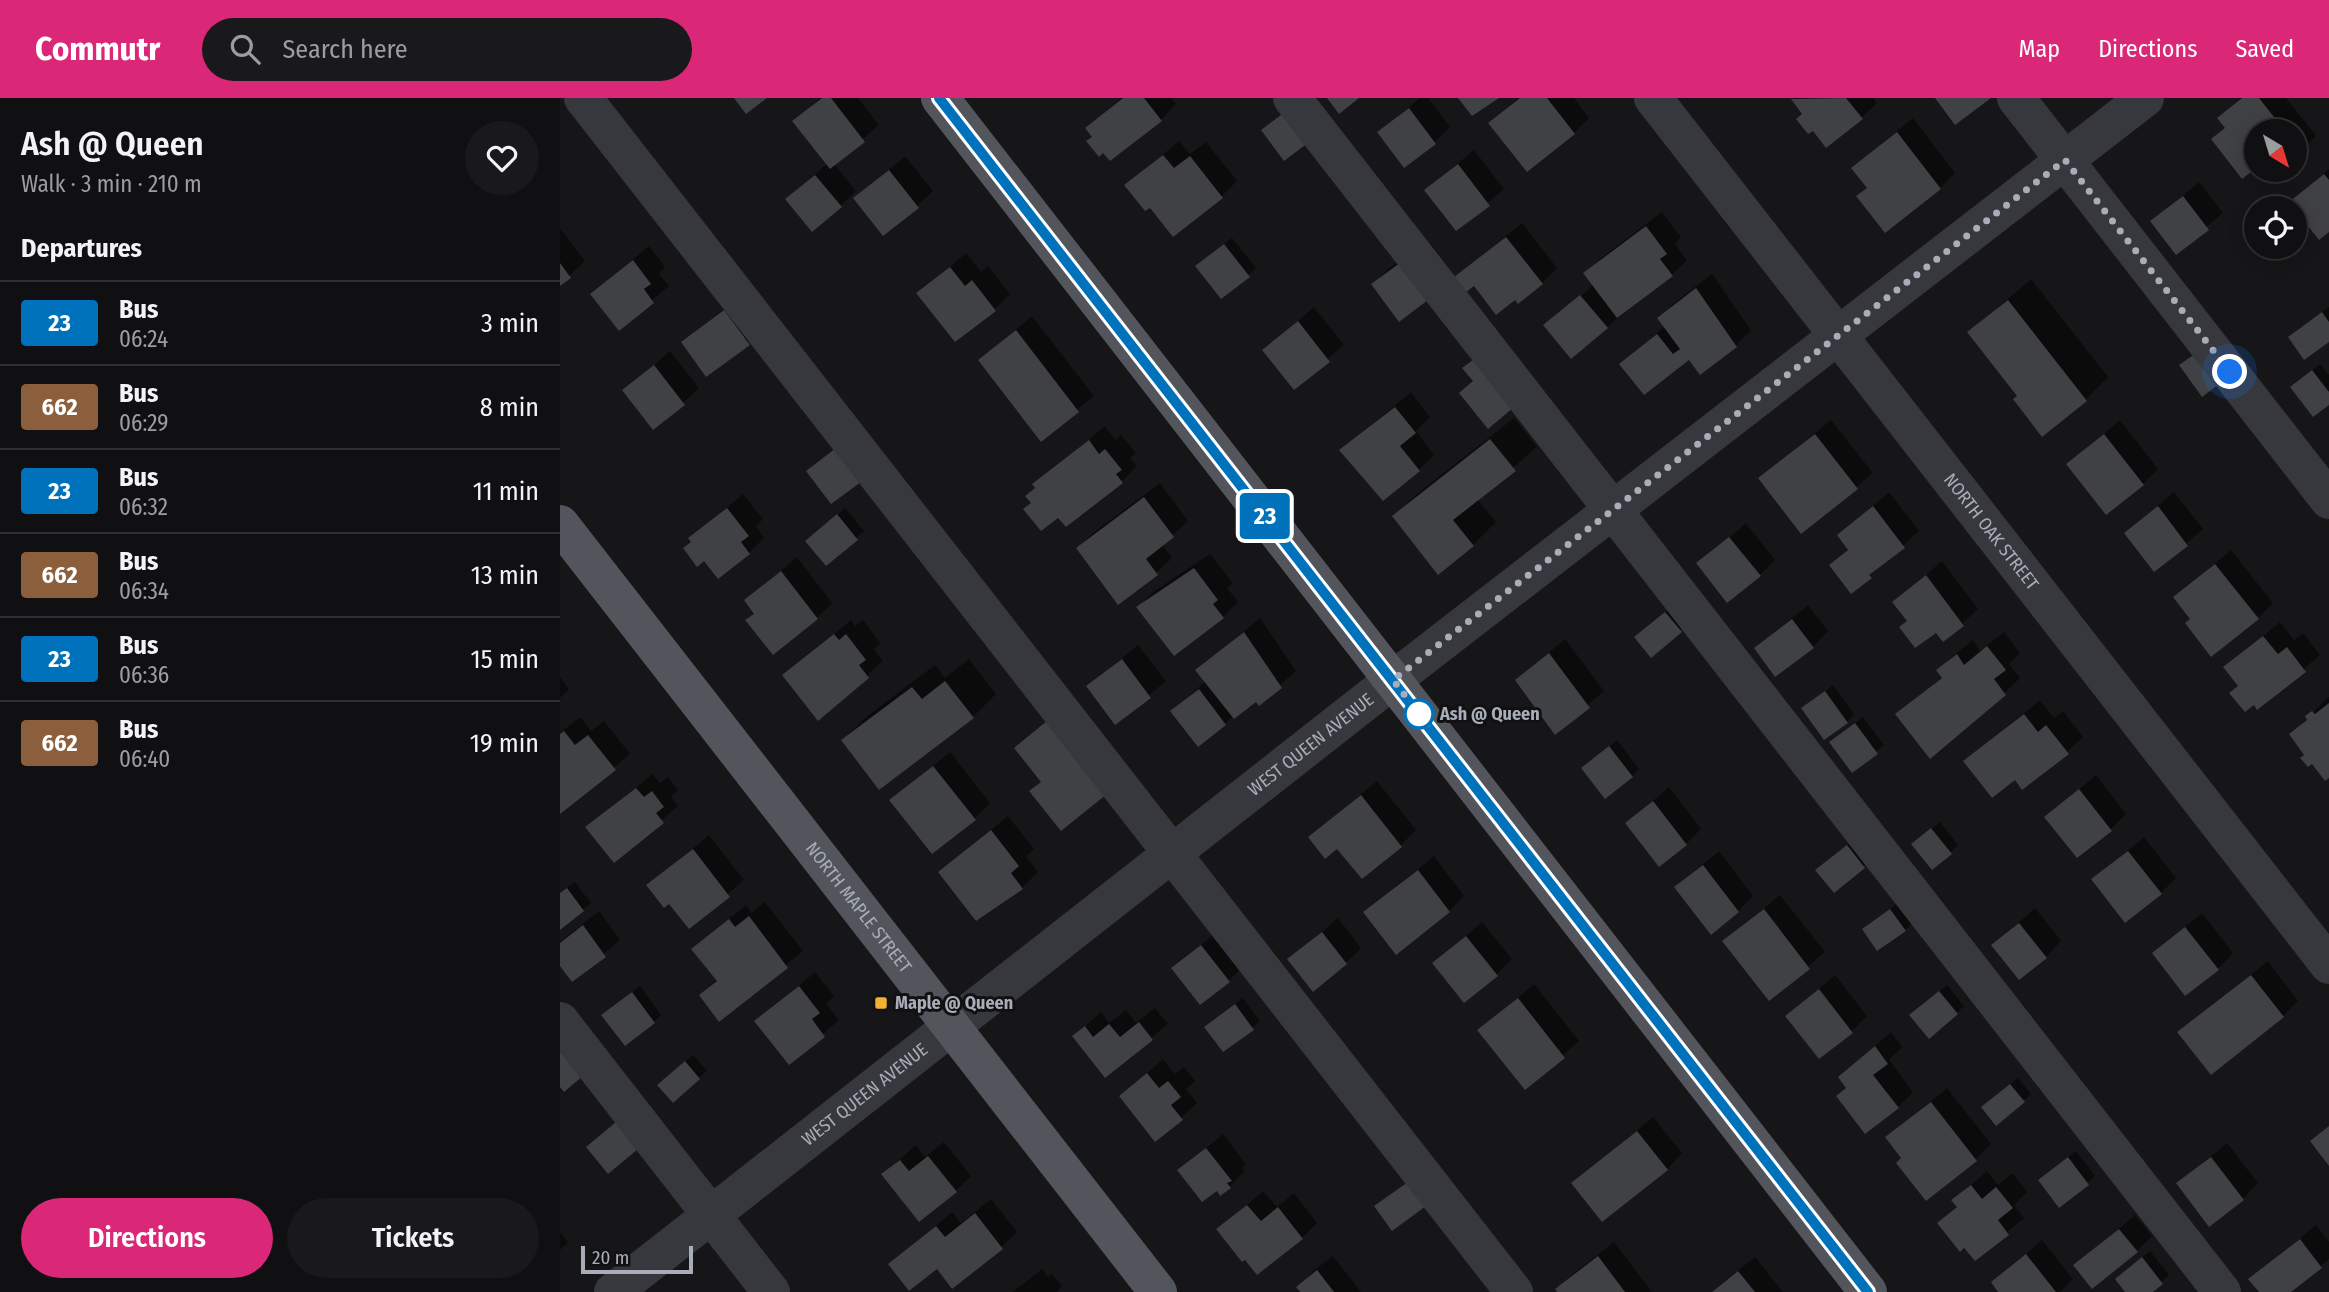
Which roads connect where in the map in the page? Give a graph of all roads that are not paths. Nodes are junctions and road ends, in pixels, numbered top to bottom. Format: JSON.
{"nodes":[{"id":1,"x":583,"y":98,"type":"edge"},
{"id":2,"x":940,"y":98,"type":"edge"},
{"id":3,"x":1292,"y":98,"type":"edge"},
{"id":4,"x":1653,"y":98,"type":"edge"},
{"id":5,"x":2016,"y":98,"type":"edge"},
{"id":6,"x":2145,"y":98,"type":"edge"},
{"id":7,"x":2065,"y":160,"type":"junction"},
{"id":8,"x":1839,"y":337,"type":"junction"},
{"id":9,"x":2329,"y":500,"type":"edge"},
{"id":10,"x":1612,"y":512,"type":"junction"},
{"id":11,"x":560,"y":524,"type":"edge"},
{"id":12,"x":1393,"y":680,"type":"junction"},
{"id":13,"x":1172,"y":854,"type":"junction"},
{"id":14,"x":2329,"y":965,"type":"edge"},
{"id":15,"x":560,"y":1021,"type":"edge"},
{"id":16,"x":952,"y":1027,"type":"junction"},
{"id":17,"x":710,"y":1216,"type":"junction"},
{"id":18,"x":613,"y":1292,"type":"edge"},
{"id":19,"x":771,"y":1292,"type":"edge"},
{"id":20,"x":1158,"y":1292,"type":"edge"},
{"id":21,"x":1514,"y":1292,"type":"edge"},
{"id":22,"x":1868,"y":1292,"type":"edge"},
{"id":23,"x":2222,"y":1292,"type":"edge"}],
"edges":[{"from":1,"to":13,"type":"street"},
{"from":2,"to":12,"type":"main road"},
{"from":3,"to":10,"type":"street"},
{"from":4,"to":8,"type":"street","name":"NORTH OAK STREET"},
{"from":5,"to":7,"type":"street"},
{"from":6,"to":7,"type":"street","name":"WEST QUEEN AVENUE"},
{"from":7,"to":8,"type":"street","name":"WEST QUEEN AVENUE"},
{"from":7,"to":9,"type":"street"},
{"from":8,"to":10,"type":"street","name":"WEST QUEEN AVENUE"},
{"from":8,"to":14,"type":"street","name":"NORTH OAK STREET"},
{"from":10,"to":12,"type":"street","name":"WEST QUEEN AVENUE"},
{"from":10,"to":23,"type":"street"},
{"from":11,"to":16,"type":"main road","name":"NORTH MAPLE STREET"},
{"from":12,"to":13,"type":"street","name":"WEST QUEEN AVENUE"},
{"from":12,"to":22,"type":"main road"},
{"from":13,"to":16,"type":"street","name":"WEST QUEEN AVENUE"},
{"from":13,"to":21,"type":"street"},
{"from":15,"to":17,"type":"street"},
{"from":16,"to":17,"type":"street","name":"WEST QUEEN AVENUE"},
{"from":16,"to":20,"type":"main road","name":"NORTH MAPLE STREET"},
{"from":17,"to":18,"type":"street","name":"WEST QUEEN AVENUE"},
{"from":17,"to":19,"type":"street"}]}
